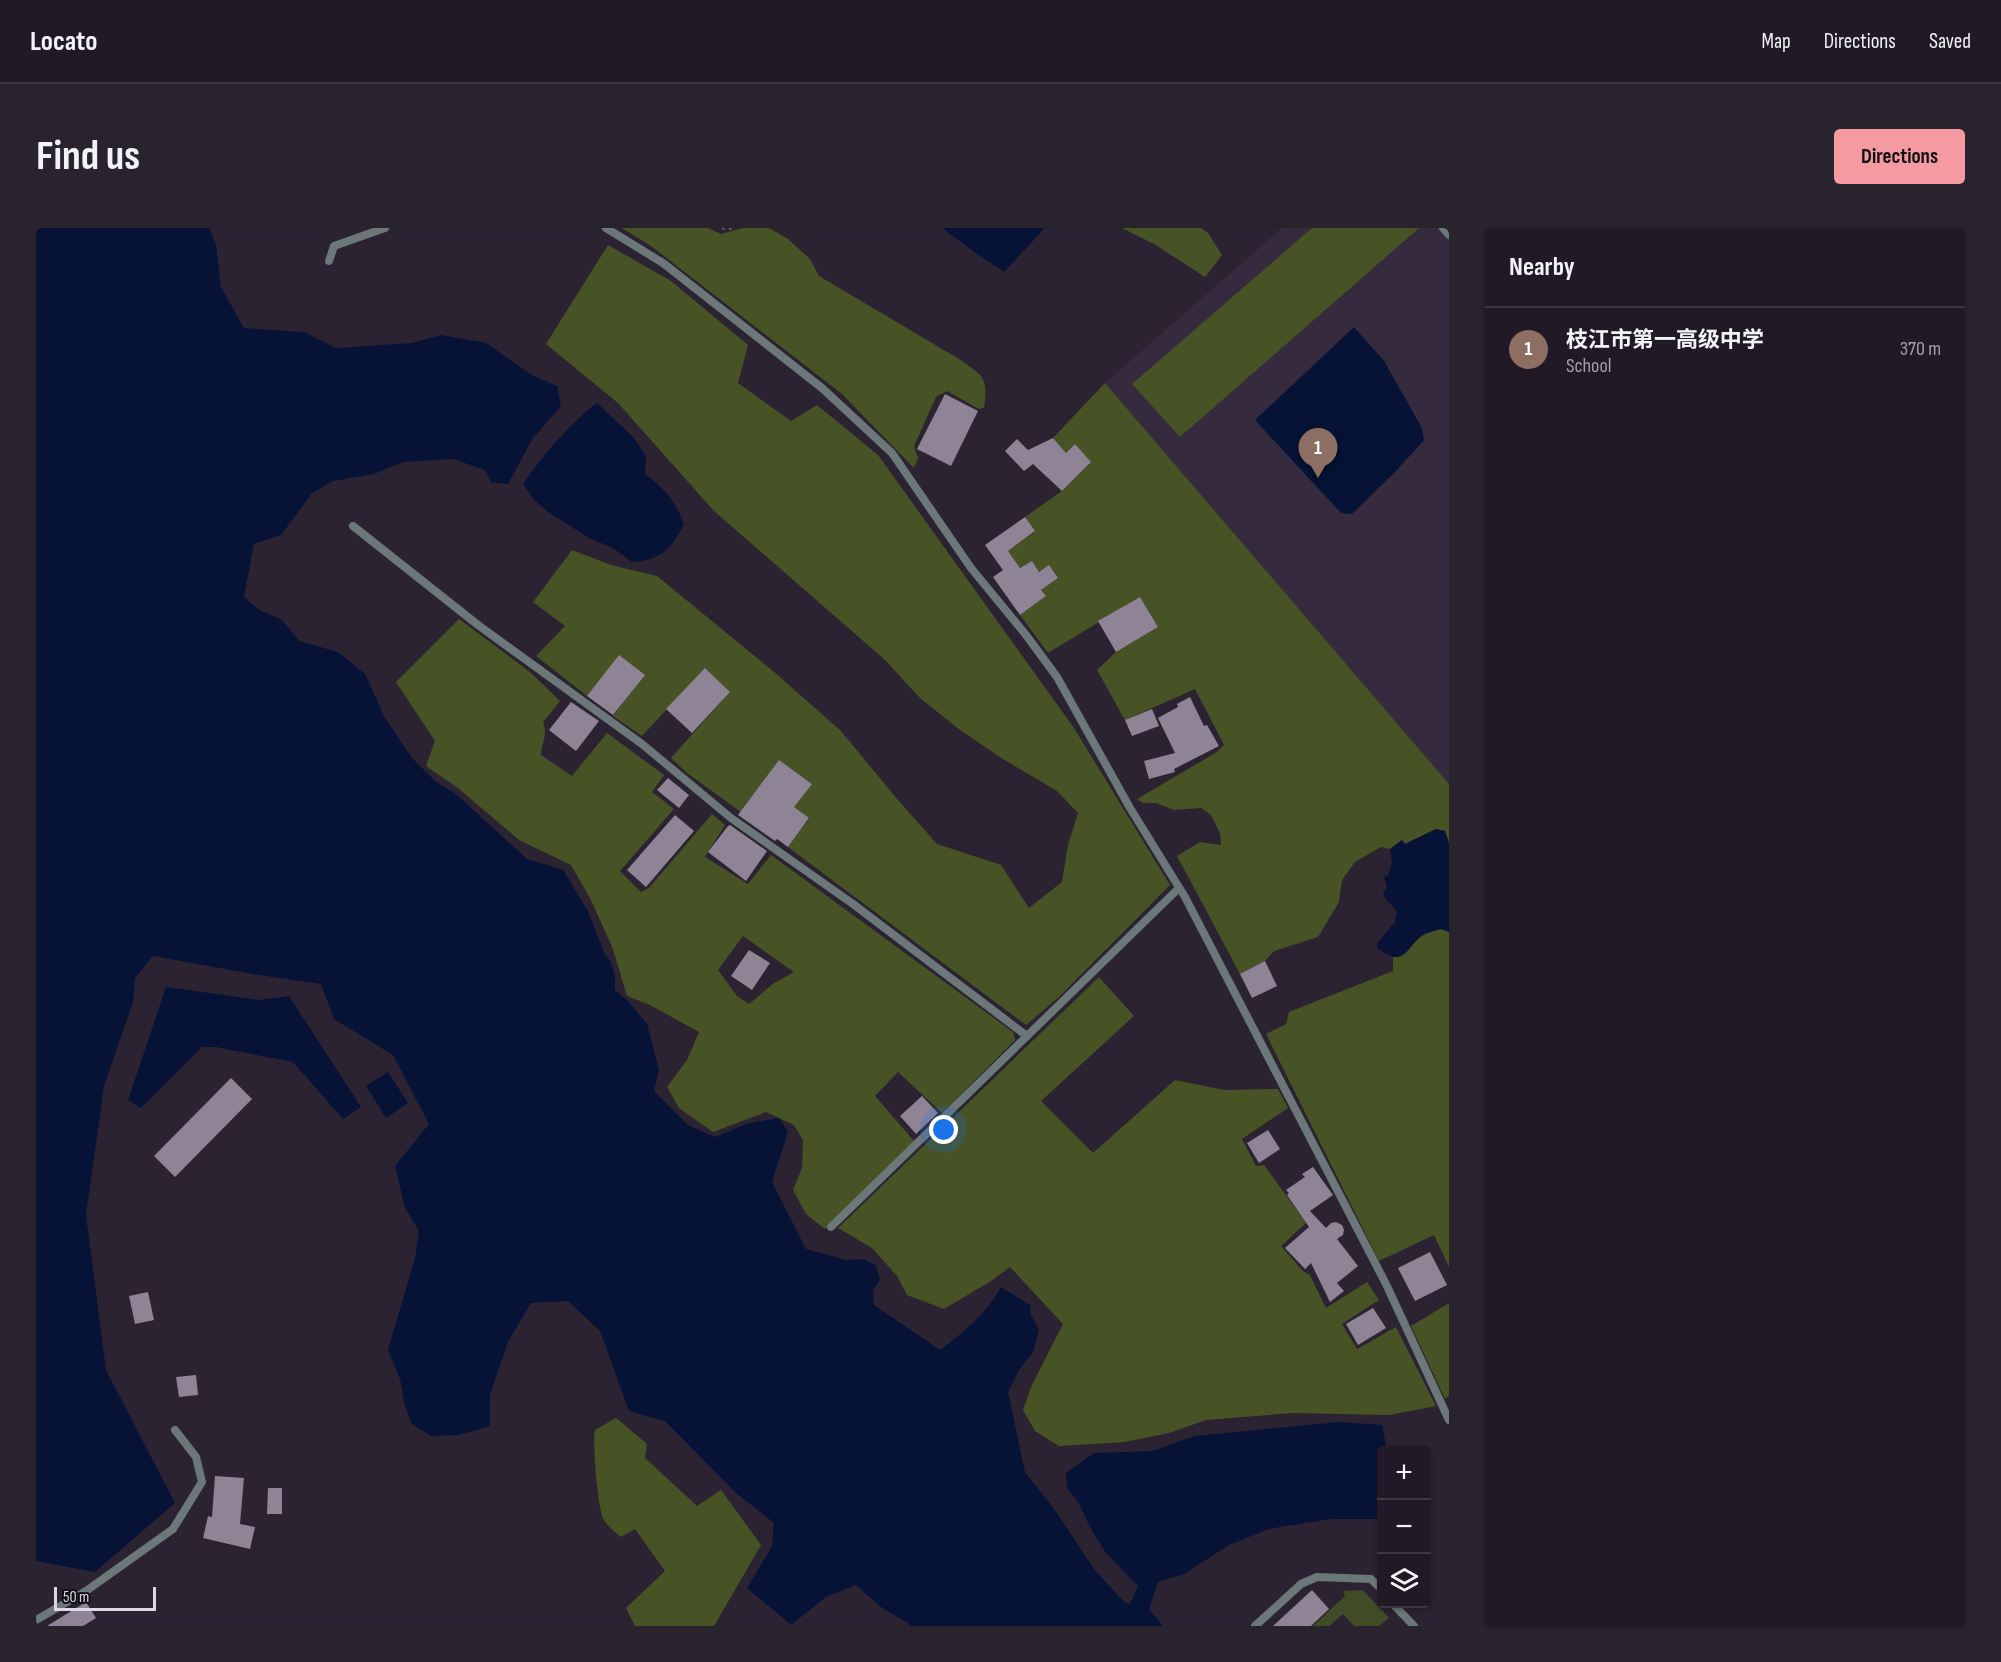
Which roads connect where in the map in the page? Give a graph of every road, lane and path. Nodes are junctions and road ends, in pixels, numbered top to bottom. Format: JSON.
{"nodes":[{"id":1,"x":385,"y":228,"type":"edge"},
{"id":2,"x":606,"y":228,"type":"edge"},
{"id":3,"x":722,"y":228,"type":"edge"},
{"id":4,"x":732,"y":228,"type":"edge"},
{"id":5,"x":1443,"y":228,"type":"edge"},
{"id":6,"x":1449,"y":234,"type":"edge"},
{"id":7,"x":329,"y":261,"type":"dead end"},
{"id":8,"x":353,"y":526,"type":"dead end"},
{"id":9,"x":1179,"y":888,"type":"junction"},
{"id":10,"x":1027,"y":1036,"type":"junction"},
{"id":11,"x":831,"y":1227,"type":"dead end"},
{"id":12,"x":1449,"y":1420,"type":"edge"},
{"id":13,"x":175,"y":1430,"type":"dead end"},
{"id":14,"x":1377,"y":1585,"type":"edge"},
{"id":15,"x":1398,"y":1608,"type":"edge"},
{"id":16,"x":36,"y":1620,"type":"edge"},
{"id":17,"x":1255,"y":1626,"type":"edge"},
{"id":18,"x":1414,"y":1626,"type":"edge"}],
"edges":[{"from":1,"to":7,"type":"lane"},
{"from":2,"to":9,"type":"lane"},
{"from":3,"to":4,"type":"path"},
{"from":5,"to":6,"type":"lane"},
{"from":8,"to":10,"type":"lane"},
{"from":9,"to":10,"type":"lane"},
{"from":9,"to":12,"type":"lane"},
{"from":10,"to":11,"type":"lane"},
{"from":13,"to":16,"type":"lane"},
{"from":14,"to":17,"type":"lane"},
{"from":15,"to":18,"type":"lane"}]}
